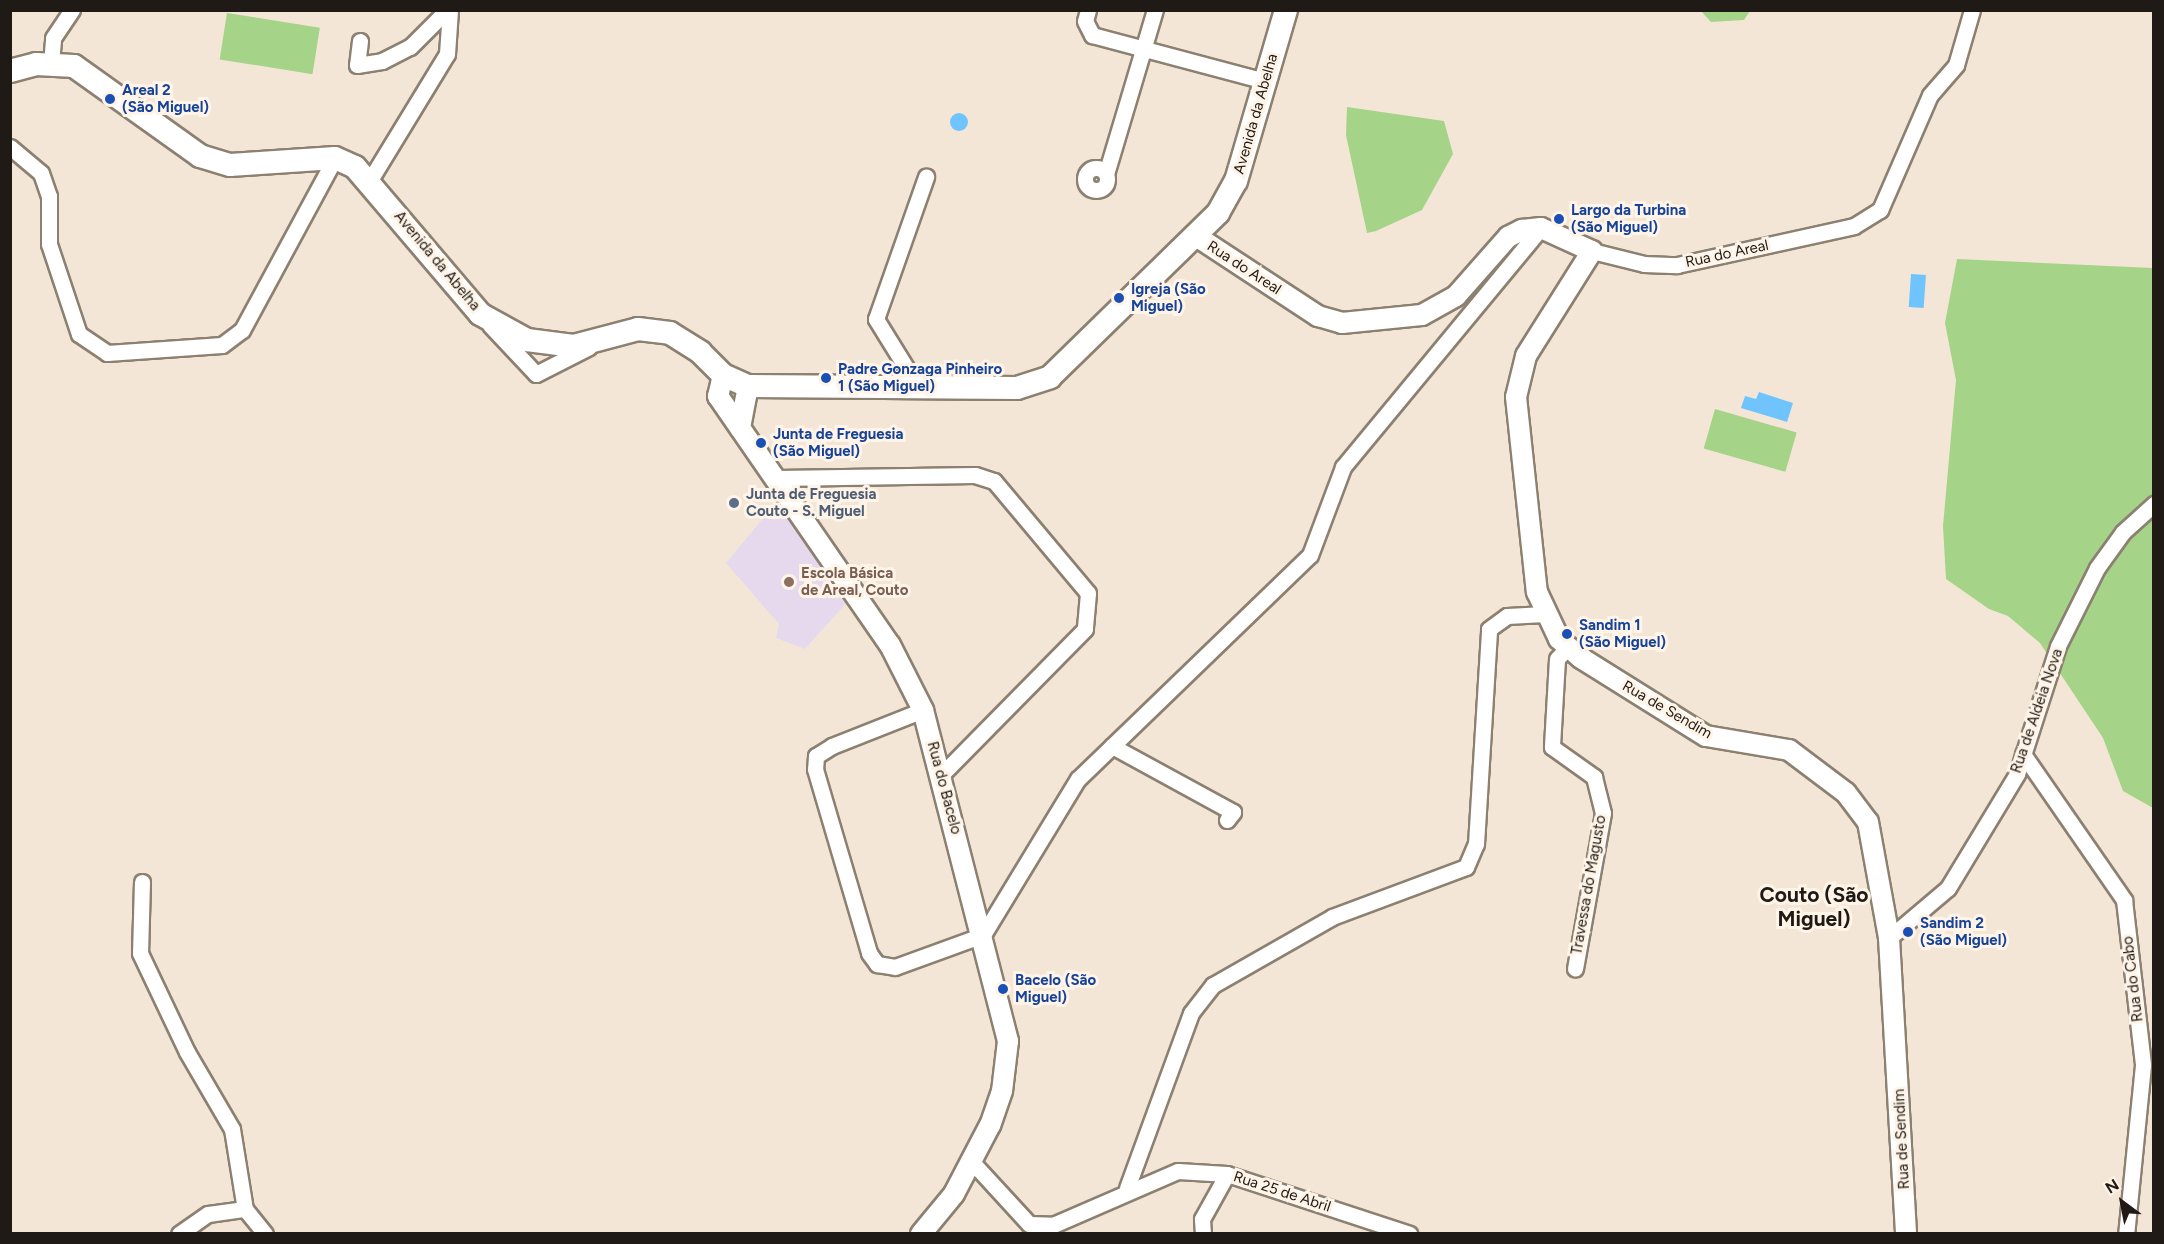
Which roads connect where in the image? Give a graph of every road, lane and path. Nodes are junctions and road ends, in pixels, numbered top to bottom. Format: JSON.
{"nodes":[{"id":1,"x":72,"y":10,"type":"edge"},
{"id":2,"x":449,"y":10,"type":"edge"},
{"id":3,"x":1088,"y":10,"type":"edge"},
{"id":4,"x":1155,"y":10,"type":"edge"},
{"id":5,"x":1286,"y":10,"type":"edge"},
{"id":6,"x":1972,"y":10,"type":"edge"},
{"id":7,"x":360,"y":41,"type":"dead end"},
{"id":8,"x":1144,"y":49,"type":"junction"},
{"id":9,"x":51,"y":63,"type":"junction"},
{"id":10,"x":10,"y":71,"type":"edge"},
{"id":11,"x":1265,"y":81,"type":"junction"},
{"id":12,"x":10,"y":147,"type":"edge"},
{"id":13,"x":335,"y":158,"type":"junction"},
{"id":14,"x":1106,"y":174,"type":"dead end"},
{"id":15,"x":926,"y":177,"type":"dead end"},
{"id":16,"x":370,"y":180,"type":"junction"},
{"id":17,"x":1541,"y":228,"type":"junction"},
{"id":18,"x":1196,"y":236,"type":"junction"},
{"id":19,"x":1592,"y":251,"type":"junction"},
{"id":20,"x":480,"y":314,"type":"junction"},
{"id":21,"x":603,"y":338,"type":"junction"},
{"id":22,"x":723,"y":375,"type":"junction"},
{"id":23,"x":748,"y":386,"type":"junction"},
{"id":24,"x":918,"y":387,"type":"junction"},
{"id":25,"x":740,"y":428,"type":"junction"},
{"id":26,"x":777,"y":478,"type":"junction"},
{"id":27,"x":2154,"y":504,"type":"edge"},
{"id":28,"x":1545,"y":614,"type":"junction"},
{"id":29,"x":1568,"y":647,"type":"junction"},
{"id":30,"x":923,"y":710,"type":"junction"},
{"id":31,"x":1112,"y":746,"type":"junction"},
{"id":32,"x":2024,"y":754,"type":"junction"},
{"id":33,"x":940,"y":776,"type":"junction"},
{"id":34,"x":1227,"y":820,"type":"dead end"},
{"id":35,"x":142,"y":882,"type":"dead end"},
{"id":36,"x":983,"y":935,"type":"junction"},
{"id":37,"x":1889,"y":938,"type":"junction"},
{"id":38,"x":1575,"y":969,"type":"dead end"},
{"id":39,"x":973,"y":1163,"type":"junction"},
{"id":40,"x":1227,"y":1174,"type":"junction"},
{"id":41,"x":1127,"y":1188,"type":"junction"},
{"id":42,"x":245,"y":1209,"type":"junction"},
{"id":43,"x":179,"y":1233,"type":"edge"},
{"id":44,"x":265,"y":1233,"type":"edge"},
{"id":45,"x":921,"y":1233,"type":"edge"},
{"id":46,"x":1203,"y":1233,"type":"edge"},
{"id":47,"x":1409,"y":1233,"type":"edge"},
{"id":48,"x":1906,"y":1233,"type":"edge"},
{"id":49,"x":2126,"y":1233,"type":"edge"}],
"edges":[{"from":1,"to":9,"type":"street"},
{"from":2,"to":7,"type":"street"},
{"from":2,"to":16,"type":"street"},
{"from":3,"to":8,"type":"street"},
{"from":4,"to":8,"type":"street"},
{"from":5,"to":11,"type":"main road","name":"Avenida da Abelha"},
{"from":6,"to":19,"type":"street","name":"Rua do Areal"},
{"from":8,"to":11,"type":"street"},
{"from":8,"to":14,"type":"street"},
{"from":9,"to":10,"type":"main road"},
{"from":9,"to":13,"type":"main road"},
{"from":11,"to":18,"type":"main road","name":"Avenida da Abelha"},
{"from":12,"to":13,"type":"street"},
{"from":13,"to":16,"type":"main road","name":"Avenida da Abelha"},
{"from":15,"to":24,"type":"street"},
{"from":16,"to":20,"type":"main road","name":"Avenida da Abelha"},
{"from":17,"to":18,"type":"street","name":"Rua do Areal"},
{"from":17,"to":19,"type":"street","name":"Rua do Areal"},
{"from":17,"to":31,"type":"street"},
{"from":18,"to":24,"type":"main road","name":"Avenida da Abelha"},
{"from":19,"to":28,"type":"street","name":"Rua de Sendim"},
{"from":20,"to":21,"type":"main road","name":"Avenida da Abelha"},
{"from":20,"to":21,"type":"street"},
{"from":21,"to":22,"type":"main road","name":"Avenida da Abelha"},
{"from":22,"to":23,"type":"main road","name":"Avenida da Abelha"},
{"from":22,"to":25,"type":"street","name":"Rua do Bacelo"},
{"from":23,"to":24,"type":"main road","name":"Avenida da Abelha"},
{"from":23,"to":25,"type":"street"},
{"from":25,"to":26,"type":"street","name":"Rua do Bacelo"},
{"from":26,"to":30,"type":"street","name":"Rua do Bacelo"},
{"from":26,"to":33,"type":"street"},
{"from":27,"to":32,"type":"street","name":"Rua de Aldeia Nova"},
{"from":28,"to":29,"type":"street","name":"Rua de Sendim"},
{"from":28,"to":41,"type":"street"},
{"from":29,"to":37,"type":"street","name":"Rua de Sendim"},
{"from":29,"to":38,"type":"street","name":"Travessa do Magusto"},
{"from":30,"to":33,"type":"street","name":"Rua do Bacelo"},
{"from":30,"to":36,"type":"street"},
{"from":31,"to":34,"type":"street"},
{"from":31,"to":36,"type":"street"},
{"from":32,"to":37,"type":"street","name":"Rua de Aldeia Nova"},
{"from":32,"to":49,"type":"street","name":"Rua do Cabo"},
{"from":33,"to":36,"type":"street","name":"Rua do Bacelo"},
{"from":35,"to":42,"type":"street"},
{"from":36,"to":39,"type":"street","name":"Rua do Bacelo"},
{"from":37,"to":48,"type":"street","name":"Rua de Sendim"},
{"from":39,"to":41,"type":"street","name":"Rua 25 de Abril"},
{"from":39,"to":45,"type":"street","name":"Rua do Bacelo"},
{"from":40,"to":41,"type":"street","name":"Rua 25 de Abril"},
{"from":40,"to":46,"type":"street"},
{"from":40,"to":47,"type":"street","name":"Rua 25 de Abril"},
{"from":42,"to":43,"type":"street"},
{"from":42,"to":44,"type":"street"}]}
